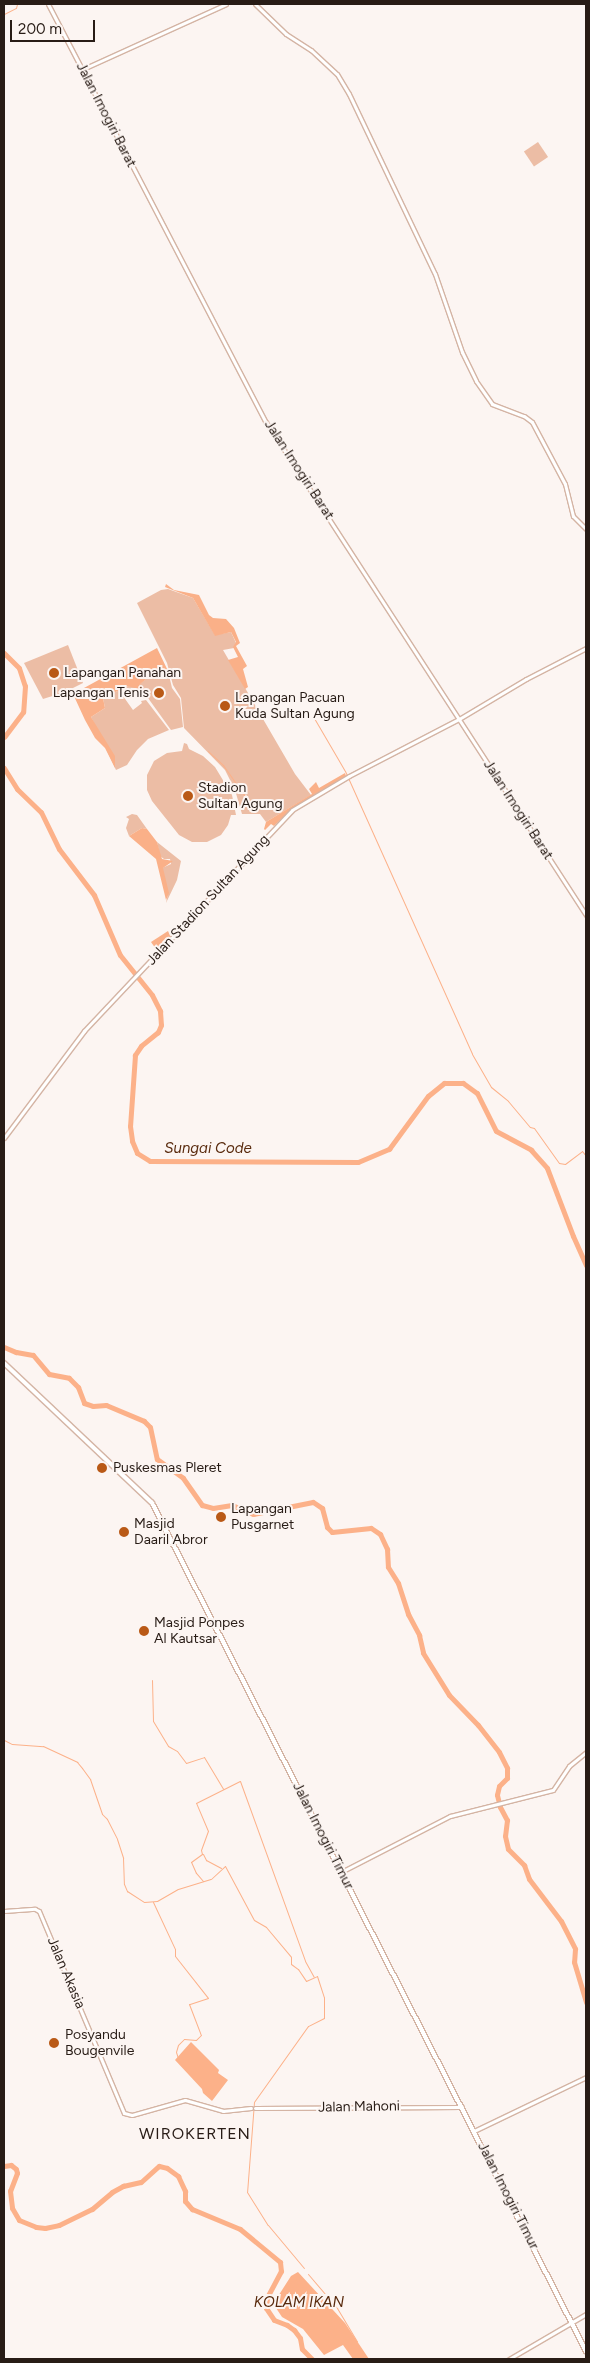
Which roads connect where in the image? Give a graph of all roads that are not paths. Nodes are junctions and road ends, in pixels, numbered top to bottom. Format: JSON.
{"nodes":[{"id":1,"x":48,"y":4,"type":"edge"},
{"id":2,"x":226,"y":4,"type":"edge"},
{"id":3,"x":255,"y":4,"type":"edge"},
{"id":4,"x":82,"y":69,"type":"junction"},
{"id":5,"x":586,"y":529,"type":"edge"},
{"id":6,"x":586,"y":648,"type":"edge"},
{"id":7,"x":458,"y":719,"type":"junction"},
{"id":8,"x":586,"y":915,"type":"edge"},
{"id":9,"x":4,"y":1138,"type":"edge"},
{"id":10,"x":4,"y":1363,"type":"edge"},
{"id":11,"x":586,"y":1752,"type":"edge"},
{"id":12,"x":341,"y":1872,"type":"junction"},
{"id":13,"x":4,"y":1911,"type":"edge"},
{"id":14,"x":586,"y":2077,"type":"edge"},
{"id":15,"x":462,"y":2107,"type":"junction"},
{"id":16,"x":130,"y":2115,"type":"joint"},
{"id":17,"x":474,"y":2131,"type":"junction"},
{"id":18,"x":586,"y":2314,"type":"edge"},
{"id":19,"x":572,"y":2323,"type":"junction"},
{"id":20,"x":586,"y":2350,"type":"edge"},
{"id":21,"x":509,"y":2359,"type":"edge"}],
"edges":[{"from":1,"to":4,"type":"street","name":"Jalan Imogiri Barat"},
{"from":2,"to":4,"type":"street"},
{"from":3,"to":5,"type":"street"},
{"from":4,"to":7,"type":"street","name":"Jalan Imogiri Barat"},
{"from":6,"to":7,"type":"street","name":"Jalan Stadion Sultan Agung"},
{"from":7,"to":8,"type":"street","name":"Jalan Imogiri Barat"},
{"from":7,"to":9,"type":"street","name":"Jalan Stadion Sultan Agung"},
{"from":10,"to":12,"type":"main road","name":"Jalan Imogiri Timur"},
{"from":11,"to":12,"type":"street"},
{"from":12,"to":15,"type":"main road","name":"Jalan Imogiri Timur"},
{"from":13,"to":16,"type":"street","name":"Jalan Akasia"},
{"from":14,"to":17,"type":"street"},
{"from":15,"to":16,"type":"street","name":"Jalan Mahoni"},
{"from":15,"to":17,"type":"main road","name":"Jalan Imogiri Timur"},
{"from":17,"to":19,"type":"main road","name":"Jalan Imogiri Timur"},
{"from":18,"to":19,"type":"street"},
{"from":19,"to":20,"type":"main road","name":"Jalan Imogiri Timur"},
{"from":19,"to":21,"type":"street"}]}
